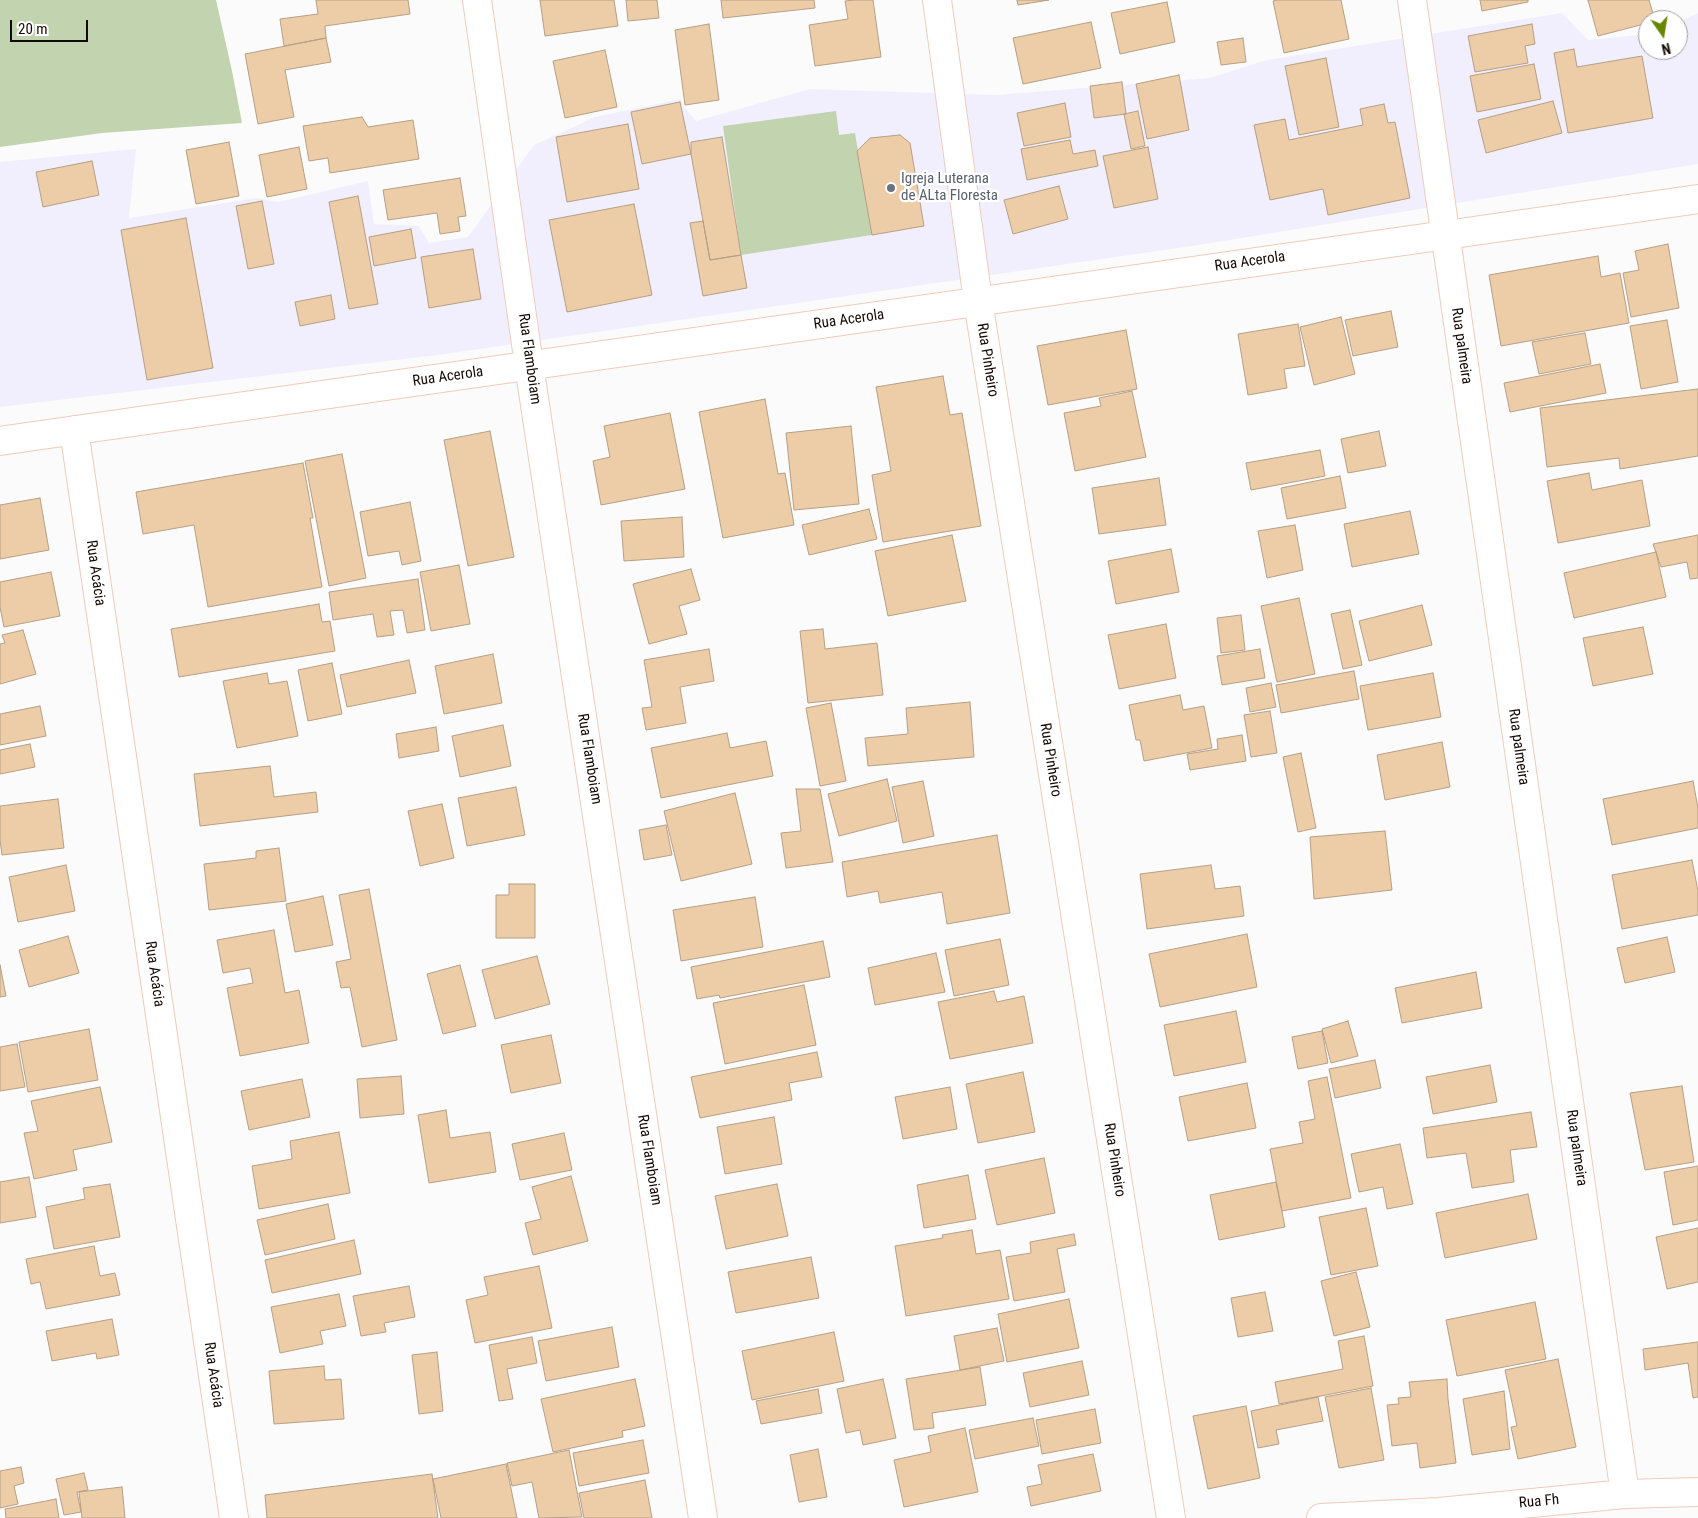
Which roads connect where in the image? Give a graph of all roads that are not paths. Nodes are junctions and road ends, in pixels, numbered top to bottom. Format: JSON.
{"nodes":[{"id":1,"x":477,"y":0,"type":"edge"},
{"id":2,"x":937,"y":0,"type":"edge"},
{"id":3,"x":1412,"y":0,"type":"edge"},
{"id":4,"x":1698,"y":198,"type":"edge"},
{"id":5,"x":1444,"y":235,"type":"junction"},
{"id":6,"x":978,"y":301,"type":"junction"},
{"id":7,"x":530,"y":365,"type":"junction"},
{"id":8,"x":74,"y":430,"type":"junction"},
{"id":9,"x":0,"y":441,"type":"edge"},
{"id":10,"x":1698,"y":1492,"type":"edge"},
{"id":11,"x":1625,"y":1494,"type":"junction"},
{"id":12,"x":1439,"y":1515,"type":"edge"},
{"id":13,"x":234,"y":1518,"type":"edge"},
{"id":14,"x":703,"y":1518,"type":"edge"},
{"id":15,"x":1171,"y":1518,"type":"edge"},
{"id":16,"x":1321,"y":1518,"type":"edge"}],
"edges":[{"from":1,"to":7,"type":"street","name":"Rua Flamboiam"},
{"from":2,"to":6,"type":"street","name":"Rua Pinheiro"},
{"from":3,"to":5,"type":"street","name":"Rua palmeira"},
{"from":4,"to":5,"type":"street","name":"Rua Acerola"},
{"from":5,"to":6,"type":"street","name":"Rua Acerola"},
{"from":5,"to":11,"type":"street","name":"Rua palmeira"},
{"from":6,"to":7,"type":"street","name":"Rua Acerola"},
{"from":6,"to":15,"type":"street","name":"Rua Pinheiro"},
{"from":7,"to":8,"type":"street","name":"Rua Acerola"},
{"from":7,"to":14,"type":"street","name":"Rua Flamboiam"},
{"from":8,"to":9,"type":"street","name":"Rua Acerola"},
{"from":8,"to":13,"type":"street","name":"Rua Acácia"},
{"from":10,"to":11,"type":"street","name":"Rua Fh"},
{"from":11,"to":12,"type":"street","name":"Rua Fh"},
{"from":12,"to":16,"type":"street","name":"Rua Fh"}]}
